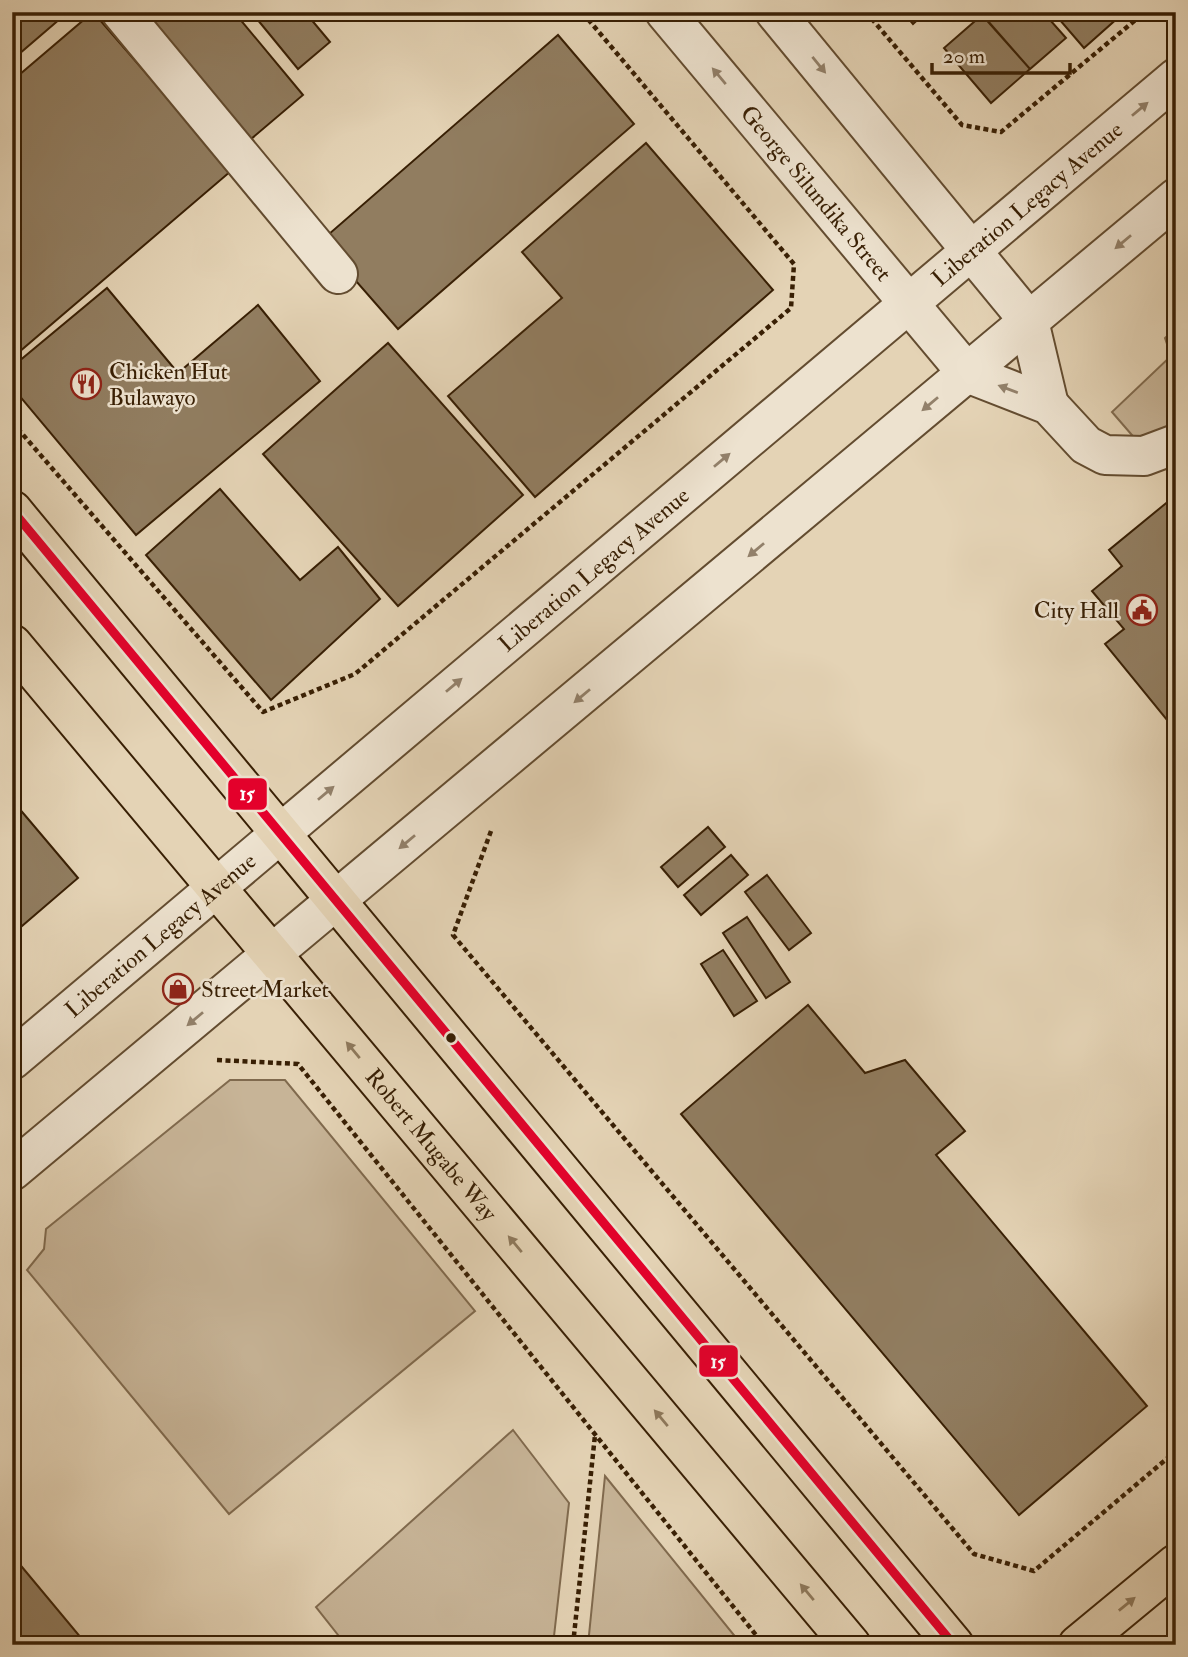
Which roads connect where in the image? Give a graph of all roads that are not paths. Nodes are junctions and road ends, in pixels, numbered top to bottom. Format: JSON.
{"nodes":[{"id":1,"x":121,"y":12,"type":"edge"},
{"id":2,"x":665,"y":12,"type":"edge"},
{"id":3,"x":775,"y":12,"type":"edge"},
{"id":4,"x":1176,"y":78,"type":"edge"},
{"id":5,"x":1176,"y":198,"type":"edge"},
{"id":6,"x":971,"y":251,"type":"junction"},
{"id":7,"x":338,"y":274,"type":"dead end"},
{"id":8,"x":908,"y":303,"type":"junction"},
{"id":9,"x":1029,"y":321,"type":"junction"},
{"id":10,"x":967,"y":373,"type":"junction"},
{"id":11,"x":1049,"y":405,"type":"junction"},
{"id":12,"x":1176,"y":444,"type":"edge"},
{"id":13,"x":12,"y":510,"type":"edge"},
{"id":14,"x":12,"y":644,"type":"edge"},
{"id":15,"x":280,"y":832,"type":"junction"},
{"id":16,"x":215,"y":886,"type":"junction"},
{"id":17,"x":338,"y":900,"type":"junction"},
{"id":18,"x":273,"y":954,"type":"junction"},
{"id":19,"x":12,"y":1060,"type":"edge"},
{"id":20,"x":12,"y":1171,"type":"edge"},
{"id":21,"x":1176,"y":1564,"type":"edge"},
{"id":22,"x":851,"y":1645,"type":"edge"},
{"id":23,"x":954,"y":1645,"type":"edge"},
{"id":24,"x":1077,"y":1645,"type":"edge"}],
"edges":[{"from":1,"to":7,"type":"street"},
{"from":8,"to":2,"type":"street","name":"George Silundika Street","one_way":true},
{"from":3,"to":6,"type":"street","one_way":true},
{"from":6,"to":4,"type":"street","name":"Liberation Legacy Avenue","one_way":true},
{"from":5,"to":9,"type":"street","one_way":true},
{"from":6,"to":8,"type":"street","name":"Liberation Legacy Avenue"},
{"from":6,"to":9,"type":"street"},
{"from":8,"to":10,"type":"street","name":"George Silundika Street"},
{"from":15,"to":8,"type":"street","name":"Liberation Legacy Avenue","one_way":true},
{"from":9,"to":10,"type":"street"},
{"from":9,"to":11,"type":"street"},
{"from":11,"to":10,"type":"street","one_way":true},
{"from":10,"to":17,"type":"street","one_way":true},
{"from":11,"to":12,"type":"street"},
{"from":13,"to":15,"type":"main road"},
{"from":14,"to":16,"type":"main road","name":"Robert Mugabe Way"},
{"from":15,"to":16,"type":"street","name":"Liberation Legacy Avenue"},
{"from":15,"to":17,"type":"main road"},
{"from":16,"to":18,"type":"main road","name":"Robert Mugabe Way"},
{"from":16,"to":19,"type":"street","name":"Liberation Legacy Avenue"},
{"from":17,"to":18,"type":"street"},
{"from":17,"to":23,"type":"main road"},
{"from":18,"to":20,"type":"street","one_way":true},
{"from":22,"to":18,"type":"main road","name":"Robert Mugabe Way","one_way":true},
{"from":24,"to":21,"type":"main road","one_way":true}]}
